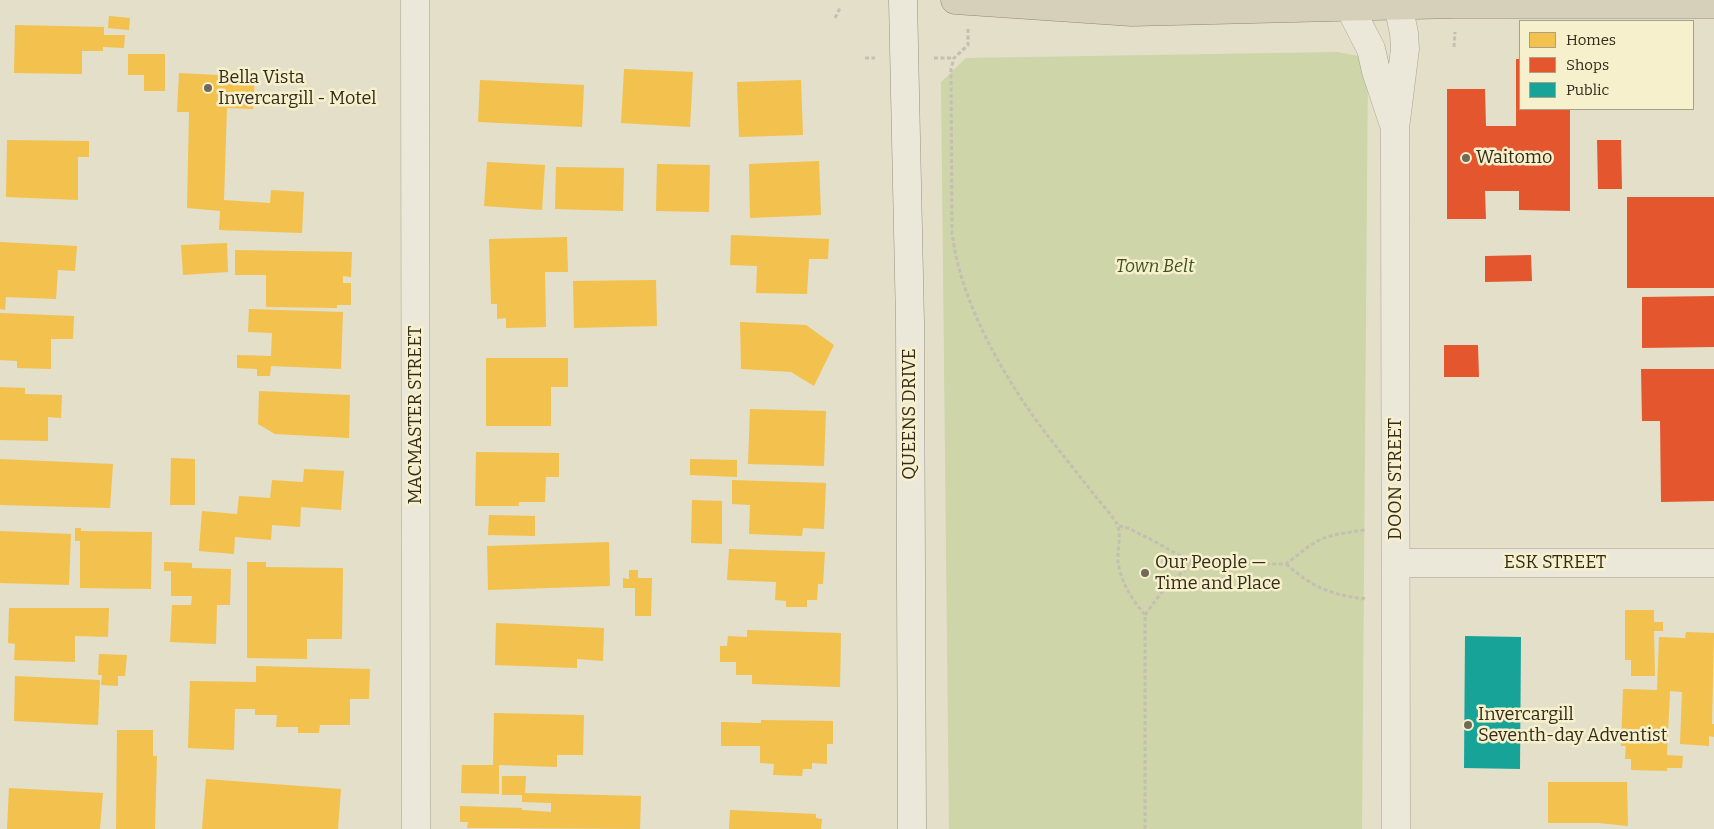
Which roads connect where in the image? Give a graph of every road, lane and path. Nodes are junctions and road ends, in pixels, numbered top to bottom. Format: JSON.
{"nodes":[{"id":1,"x":415,"y":0,"type":"edge"},
{"id":2,"x":903,"y":0,"type":"edge"},
{"id":3,"x":955,"y":0,"type":"edge"},
{"id":4,"x":1397,"y":2,"type":"edge"},
{"id":5,"x":1477,"y":2,"type":"edge"},
{"id":6,"x":1714,"y":4,"type":"edge"},
{"id":7,"x":1349,"y":6,"type":"junction"},
{"id":8,"x":840,"y":8,"type":"dead end"},
{"id":9,"x":835,"y":18,"type":"dead end"},
{"id":10,"x":1455,"y":29,"type":"dead end"},
{"id":11,"x":968,"y":37,"type":"dead end"},
{"id":12,"x":1454,"y":47,"type":"dead end"},
{"id":13,"x":947,"y":58,"type":"dead end"},
{"id":14,"x":954,"y":58,"type":"junction"},
{"id":15,"x":1395,"y":128,"type":"junction"},
{"id":16,"x":1119,"y":526,"type":"junction"},
{"id":17,"x":1363,"y":530,"type":"dead end"},
{"id":18,"x":1396,"y":563,"type":"junction"},
{"id":19,"x":1714,"y":563,"type":"edge"},
{"id":20,"x":1195,"y":564,"type":"junction"},
{"id":21,"x":1286,"y":564,"type":"junction"},
{"id":22,"x":1363,"y":599,"type":"dead end"},
{"id":23,"x":1145,"y":615,"type":"junction"},
{"id":24,"x":416,"y":829,"type":"edge"},
{"id":25,"x":912,"y":829,"type":"edge"},
{"id":26,"x":1145,"y":829,"type":"edge"},
{"id":27,"x":1396,"y":829,"type":"edge"}],
"edges":[{"from":1,"to":24,"type":"street","name":"MACMASTER STREET"},
{"from":2,"to":25,"type":"street","name":"QUEENS DRIVE"},
{"from":3,"to":7,"type":"highway"},
{"from":4,"to":5,"type":"highway"},
{"from":4,"to":7,"type":"highway"},
{"from":4,"to":15,"type":"street","name":"DOON STREET"},
{"from":5,"to":6,"type":"highway"},
{"from":7,"to":15,"type":"street","name":"DOON STREET"},
{"from":8,"to":9,"type":"path"},
{"from":10,"to":12,"type":"path"},
{"from":11,"to":14,"type":"path"},
{"from":13,"to":14,"type":"path"},
{"from":14,"to":16,"type":"path"},
{"from":15,"to":18,"type":"street","name":"DOON STREET"},
{"from":16,"to":20,"type":"path"},
{"from":16,"to":23,"type":"path"},
{"from":17,"to":21,"type":"path"},
{"from":18,"to":19,"type":"street","name":"ESK STREET"},
{"from":18,"to":27,"type":"street","name":"DOON STREET"},
{"from":20,"to":21,"type":"path"},
{"from":20,"to":23,"type":"path"},
{"from":21,"to":22,"type":"path"},
{"from":23,"to":26,"type":"path"}]}
